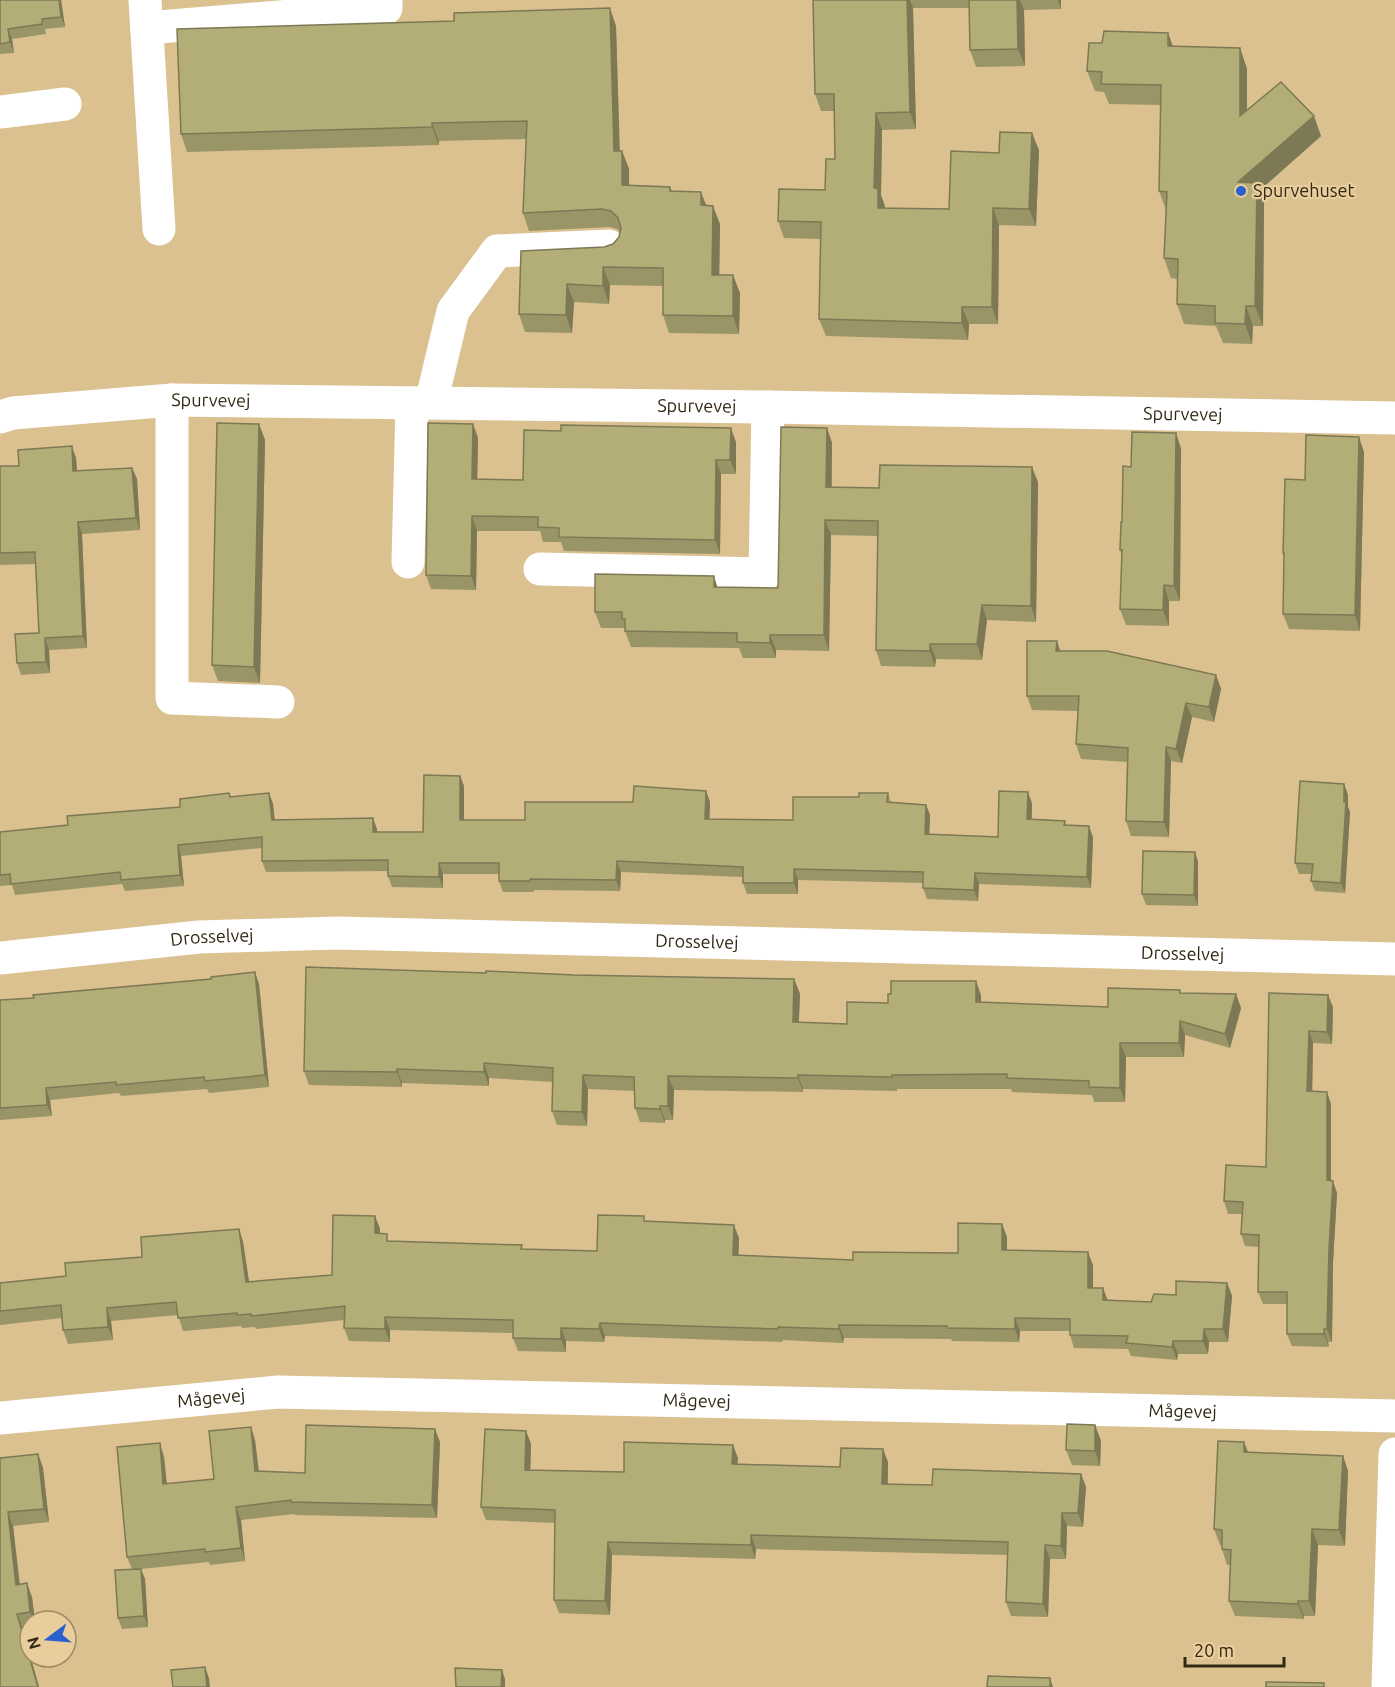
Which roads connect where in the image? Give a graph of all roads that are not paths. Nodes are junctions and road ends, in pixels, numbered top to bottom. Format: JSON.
{"nodes":[{"id":1,"x":386,"y":0,"type":"edge"},
{"id":2,"x":146,"y":14,"type":"edge"},
{"id":3,"x":64,"y":104,"type":"dead end"},
{"id":4,"x":0,"y":112,"type":"edge"},
{"id":5,"x":159,"y":229,"type":"dead end"},
{"id":6,"x":609,"y":246,"type":"edge"},
{"id":7,"x":172,"y":400,"type":"junction"},
{"id":8,"x":421,"y":403,"type":"junction"},
{"id":9,"x":768,"y":407,"type":"junction"},
{"id":10,"x":0,"y":417,"type":"edge"},
{"id":11,"x":1395,"y":418,"type":"edge"},
{"id":12,"x":408,"y":562,"type":"dead end"},
{"id":13,"x":540,"y":569,"type":"dead end"},
{"id":14,"x":278,"y":702,"type":"dead end"},
{"id":15,"x":0,"y":958,"type":"edge"},
{"id":16,"x":1395,"y":959,"type":"edge"},
{"id":17,"x":1395,"y":1416,"type":"edge"},
{"id":18,"x":0,"y":1418,"type":"edge"},
{"id":19,"x":1395,"y":1454,"type":"edge"},
{"id":20,"x":1389,"y":1687,"type":"edge"}],
"edges":[{"from":1,"to":2,"type":"street"},
{"from":2,"to":5,"type":"street"},
{"from":3,"to":4,"type":"street"},
{"from":6,"to":8,"type":"street"},
{"from":7,"to":8,"type":"street","name":"Spurvevej"},
{"from":7,"to":10,"type":"street","name":"Spurvevej"},
{"from":7,"to":14,"type":"street"},
{"from":8,"to":9,"type":"street","name":"Spurvevej"},
{"from":8,"to":12,"type":"street"},
{"from":9,"to":11,"type":"street","name":"Spurvevej"},
{"from":9,"to":13,"type":"street"},
{"from":15,"to":16,"type":"street","name":"Drosselvej"},
{"from":17,"to":18,"type":"street","name":"Mågevej"},
{"from":19,"to":20,"type":"street"}]}
